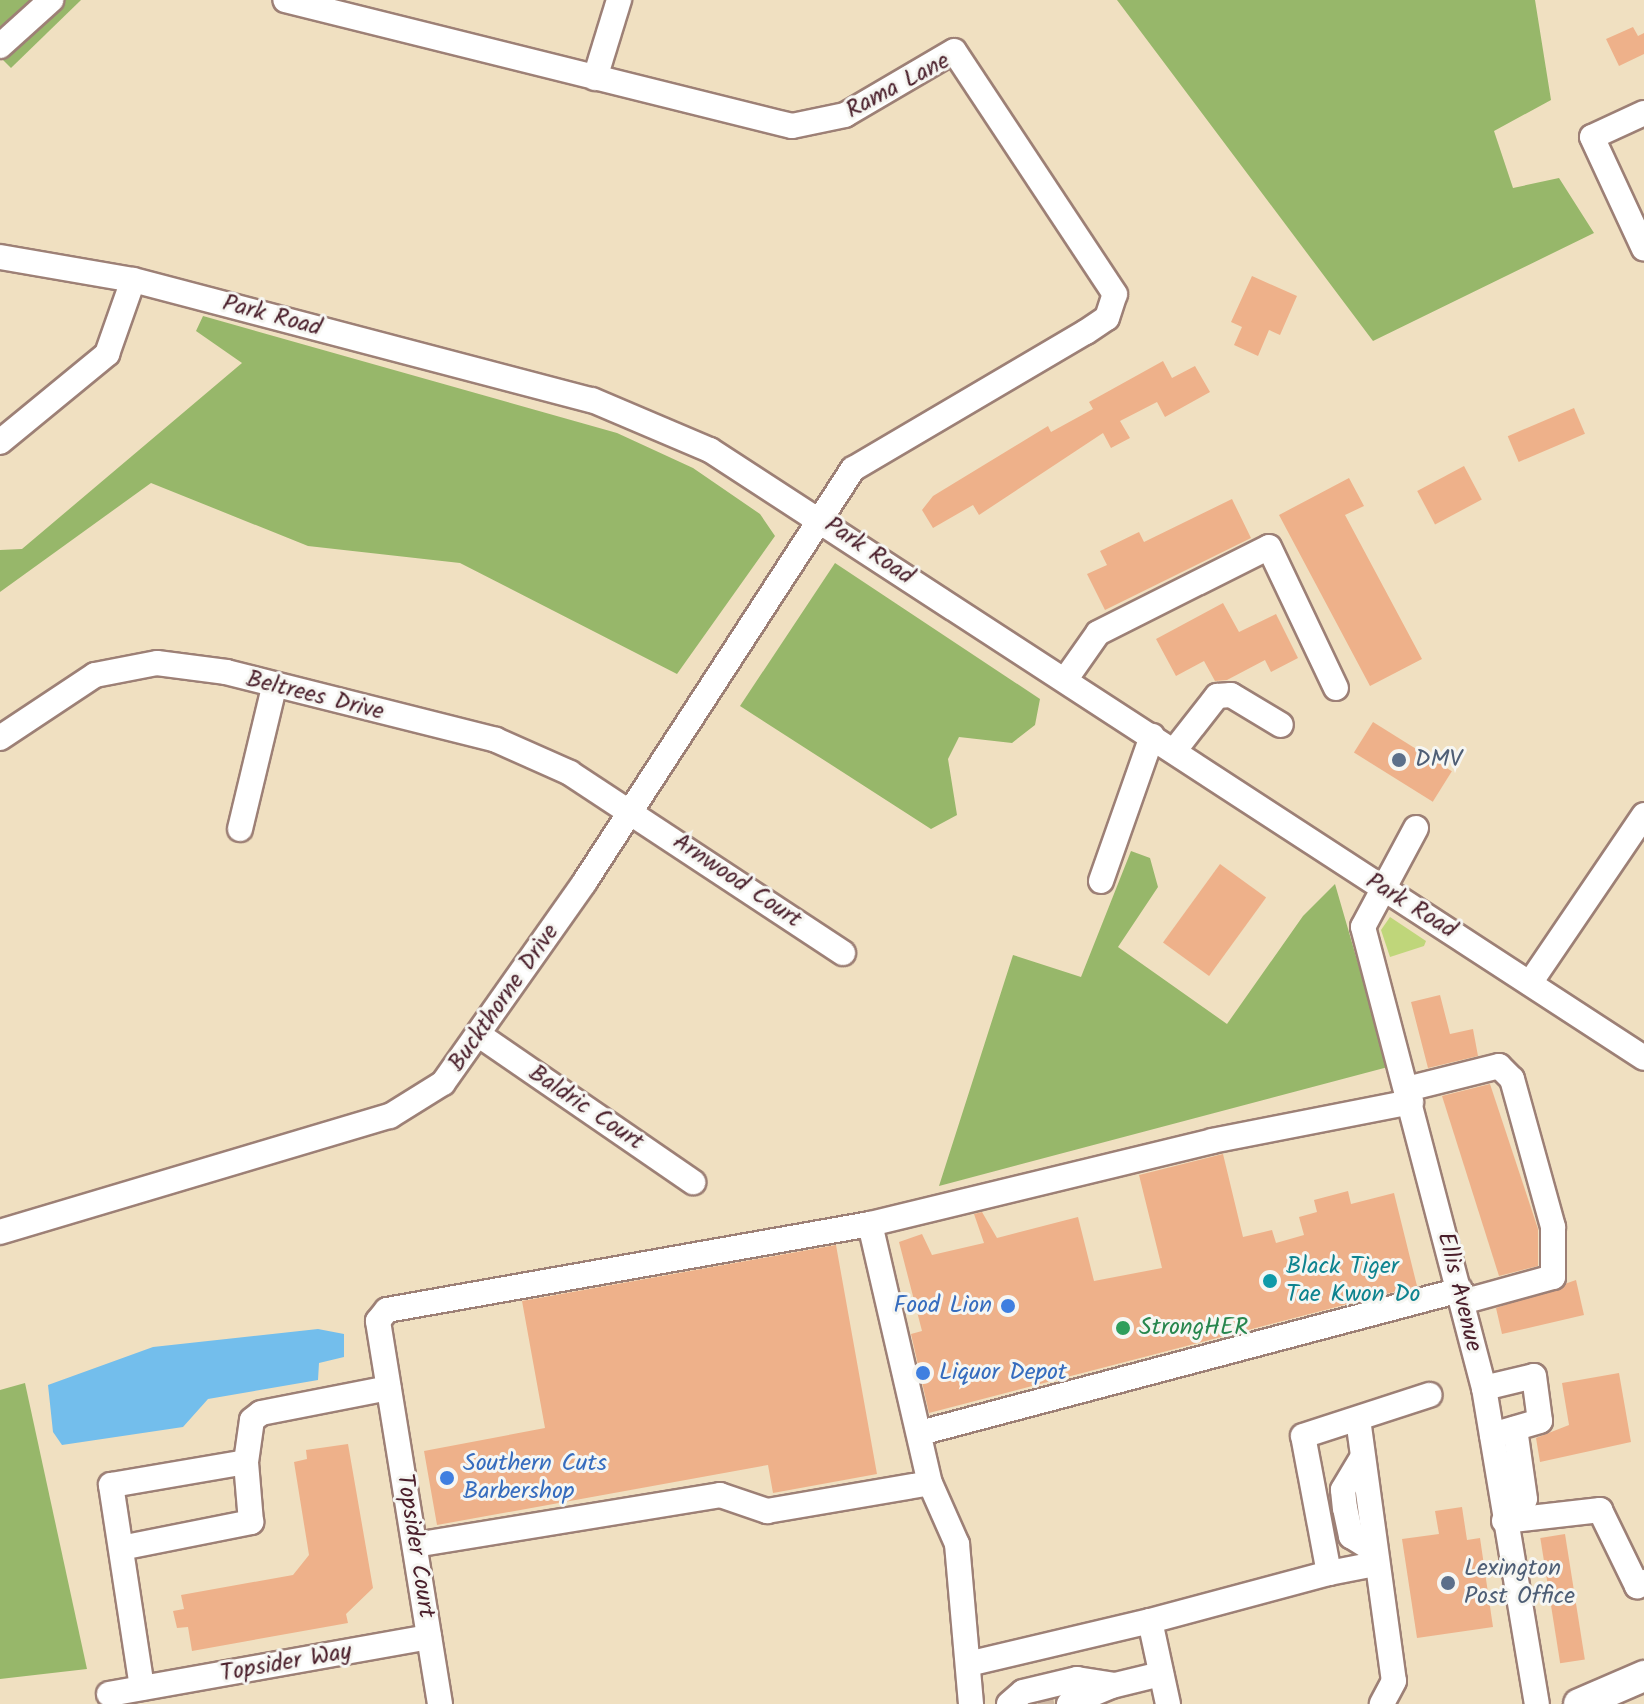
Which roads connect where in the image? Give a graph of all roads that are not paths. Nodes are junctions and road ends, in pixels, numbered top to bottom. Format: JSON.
{"nodes":[{"id":1,"x":51,"y":0,"type":"edge"},
{"id":2,"x":285,"y":0,"type":"edge"},
{"id":3,"x":619,"y":0,"type":"edge"},
{"id":4,"x":0,"y":46,"type":"edge"},
{"id":5,"x":595,"y":78,"type":"junction"},
{"id":6,"x":1644,"y":113,"type":"edge"},
{"id":7,"x":1644,"y":249,"type":"edge"},
{"id":8,"x":0,"y":257,"type":"edge"},
{"id":9,"x":133,"y":280,"type":"junction"},
{"id":10,"x":0,"y":442,"type":"edge"},
{"id":11,"x":822,"y":519,"type":"junction"},
{"id":12,"x":1065,"y":680,"type":"junction"},
{"id":13,"x":274,"y":687,"type":"junction"},
{"id":14,"x":1336,"y":688,"type":"dead end"},
{"id":15,"x":1281,"y":725,"type":"dead end"},
{"id":16,"x":1152,"y":736,"type":"junction"},
{"id":17,"x":0,"y":738,"type":"edge"},
{"id":18,"x":1174,"y":751,"type":"junction"},
{"id":19,"x":631,"y":810,"type":"junction"},
{"id":20,"x":1644,"y":815,"type":"edge"},
{"id":21,"x":1416,"y":828,"type":"dead end"},
{"id":22,"x":240,"y":829,"type":"dead end"},
{"id":23,"x":1101,"y":881,"type":"dead end"},
{"id":24,"x":1379,"y":886,"type":"junction"},
{"id":25,"x":843,"y":953,"type":"dead end"},
{"id":26,"x":1530,"y":983,"type":"junction"},
{"id":27,"x":479,"y":1035,"type":"junction"},
{"id":28,"x":1644,"y":1057,"type":"edge"},
{"id":29,"x":1409,"y":1096,"type":"junction"},
{"id":30,"x":693,"y":1182,"type":"dead end"},
{"id":31,"x":870,"y":1224,"type":"junction"},
{"id":32,"x":0,"y":1232,"type":"edge"},
{"id":33,"x":1461,"y":1296,"type":"junction"},
{"id":34,"x":389,"y":1388,"type":"junction"},
{"id":35,"x":1484,"y":1388,"type":"junction"},
{"id":36,"x":1429,"y":1395,"type":"dead end"},
{"id":37,"x":1358,"y":1419,"type":"junction"},
{"id":38,"x":1504,"y":1432,"type":"junction"},
{"id":39,"x":920,"y":1433,"type":"junction"},
{"id":40,"x":246,"y":1462,"type":"junction"},
{"id":41,"x":930,"y":1483,"type":"junction"},
{"id":42,"x":1505,"y":1515,"type":"junction"},
{"id":43,"x":415,"y":1545,"type":"junction"},
{"id":44,"x":121,"y":1548,"type":"junction"},
{"id":45,"x":1374,"y":1557,"type":"junction"},
{"id":46,"x":1329,"y":1573,"type":"junction"},
{"id":47,"x":1644,"y":1582,"type":"edge"},
{"id":48,"x":1150,"y":1621,"type":"junction"},
{"id":49,"x":429,"y":1637,"type":"junction"},
{"id":50,"x":968,"y":1664,"type":"junction"},
{"id":51,"x":1161,"y":1674,"type":"junction"},
{"id":52,"x":1644,"y":1676,"type":"edge"},
{"id":53,"x":142,"y":1688,"type":"junction"},
{"id":54,"x":109,"y":1694,"type":"dead end"},
{"id":55,"x":1115,"y":1696,"type":"edge"},
{"id":56,"x":1062,"y":1702,"type":"edge"},
{"id":57,"x":440,"y":1704,"type":"edge"},
{"id":58,"x":971,"y":1704,"type":"edge"},
{"id":59,"x":1009,"y":1704,"type":"edge"},
{"id":60,"x":1168,"y":1704,"type":"edge"},
{"id":61,"x":1382,"y":1704,"type":"edge"},
{"id":62,"x":1537,"y":1704,"type":"edge"},
{"id":63,"x":1579,"y":1704,"type":"edge"}],
"edges":[{"from":1,"to":4,"type":"street"},
{"from":2,"to":5,"type":"street","name":"Rama Lane"},
{"from":3,"to":5,"type":"street"},
{"from":5,"to":11,"type":"street","name":"Rama Lane"},
{"from":6,"to":7,"type":"street"},
{"from":8,"to":9,"type":"street","name":"Park Road"},
{"from":9,"to":10,"type":"street"},
{"from":9,"to":11,"type":"street","name":"Park Road"},
{"from":11,"to":12,"type":"street","name":"Park Road"},
{"from":11,"to":19,"type":"street","name":"Buckthorne Drive"},
{"from":12,"to":14,"type":"street"},
{"from":12,"to":16,"type":"street","name":"Park Road"},
{"from":13,"to":17,"type":"street","name":"Beltrees Drive"},
{"from":13,"to":19,"type":"street","name":"Beltrees Drive"},
{"from":13,"to":22,"type":"street"},
{"from":15,"to":18,"type":"street"},
{"from":16,"to":18,"type":"street","name":"Park Road"},
{"from":16,"to":23,"type":"street"},
{"from":18,"to":24,"type":"street","name":"Park Road"},
{"from":19,"to":25,"type":"street","name":"Arnwood Court"},
{"from":19,"to":27,"type":"street","name":"Buckthorne Drive"},
{"from":20,"to":26,"type":"street"},
{"from":21,"to":24,"type":"street","name":"Ellis Avenue"},
{"from":24,"to":26,"type":"street","name":"Park Road"},
{"from":24,"to":29,"type":"street","name":"Ellis Avenue"},
{"from":26,"to":28,"type":"street","name":"Park Road"},
{"from":27,"to":30,"type":"street","name":"Baldric Court"},
{"from":27,"to":32,"type":"street","name":"Buckthorne Drive"},
{"from":29,"to":31,"type":"street","name":"Topsider Court"},
{"from":29,"to":33,"type":"street","name":"Ellis Avenue"},
{"from":29,"to":33,"type":"street","name":"Topsider Court"},
{"from":31,"to":34,"type":"street","name":"Topsider Court"},
{"from":31,"to":39,"type":"street"},
{"from":33,"to":35,"type":"street","name":"Ellis Avenue"},
{"from":33,"to":39,"type":"street"},
{"from":34,"to":40,"type":"street"},
{"from":34,"to":43,"type":"street","name":"Topsider Court"},
{"from":35,"to":38,"type":"street","name":"Ellis Avenue"},
{"from":35,"to":38,"type":"street"},
{"from":36,"to":37,"type":"street"},
{"from":37,"to":45,"type":"street"},
{"from":37,"to":46,"type":"street"},
{"from":38,"to":42,"type":"street","name":"Ellis Avenue"},
{"from":39,"to":41,"type":"street"},
{"from":40,"to":44,"type":"street"},
{"from":40,"to":44,"type":"street"},
{"from":41,"to":43,"type":"street"},
{"from":41,"to":50,"type":"street"},
{"from":42,"to":47,"type":"street"},
{"from":42,"to":62,"type":"street","name":"Ellis Avenue"},
{"from":43,"to":49,"type":"street","name":"Topsider Court"},
{"from":44,"to":53,"type":"street"},
{"from":45,"to":46,"type":"street"},
{"from":45,"to":61,"type":"street"},
{"from":46,"to":48,"type":"street"},
{"from":48,"to":50,"type":"street"},
{"from":48,"to":51,"type":"street"},
{"from":49,"to":53,"type":"street","name":"Topsider Way"},
{"from":49,"to":57,"type":"street","name":"Topsider Court"},
{"from":50,"to":58,"type":"street"},
{"from":51,"to":55,"type":"street"},
{"from":51,"to":60,"type":"street"},
{"from":52,"to":63,"type":"main road"},
{"from":53,"to":54,"type":"street"},
{"from":55,"to":56,"type":"street"},
{"from":55,"to":59,"type":"street"}]}
